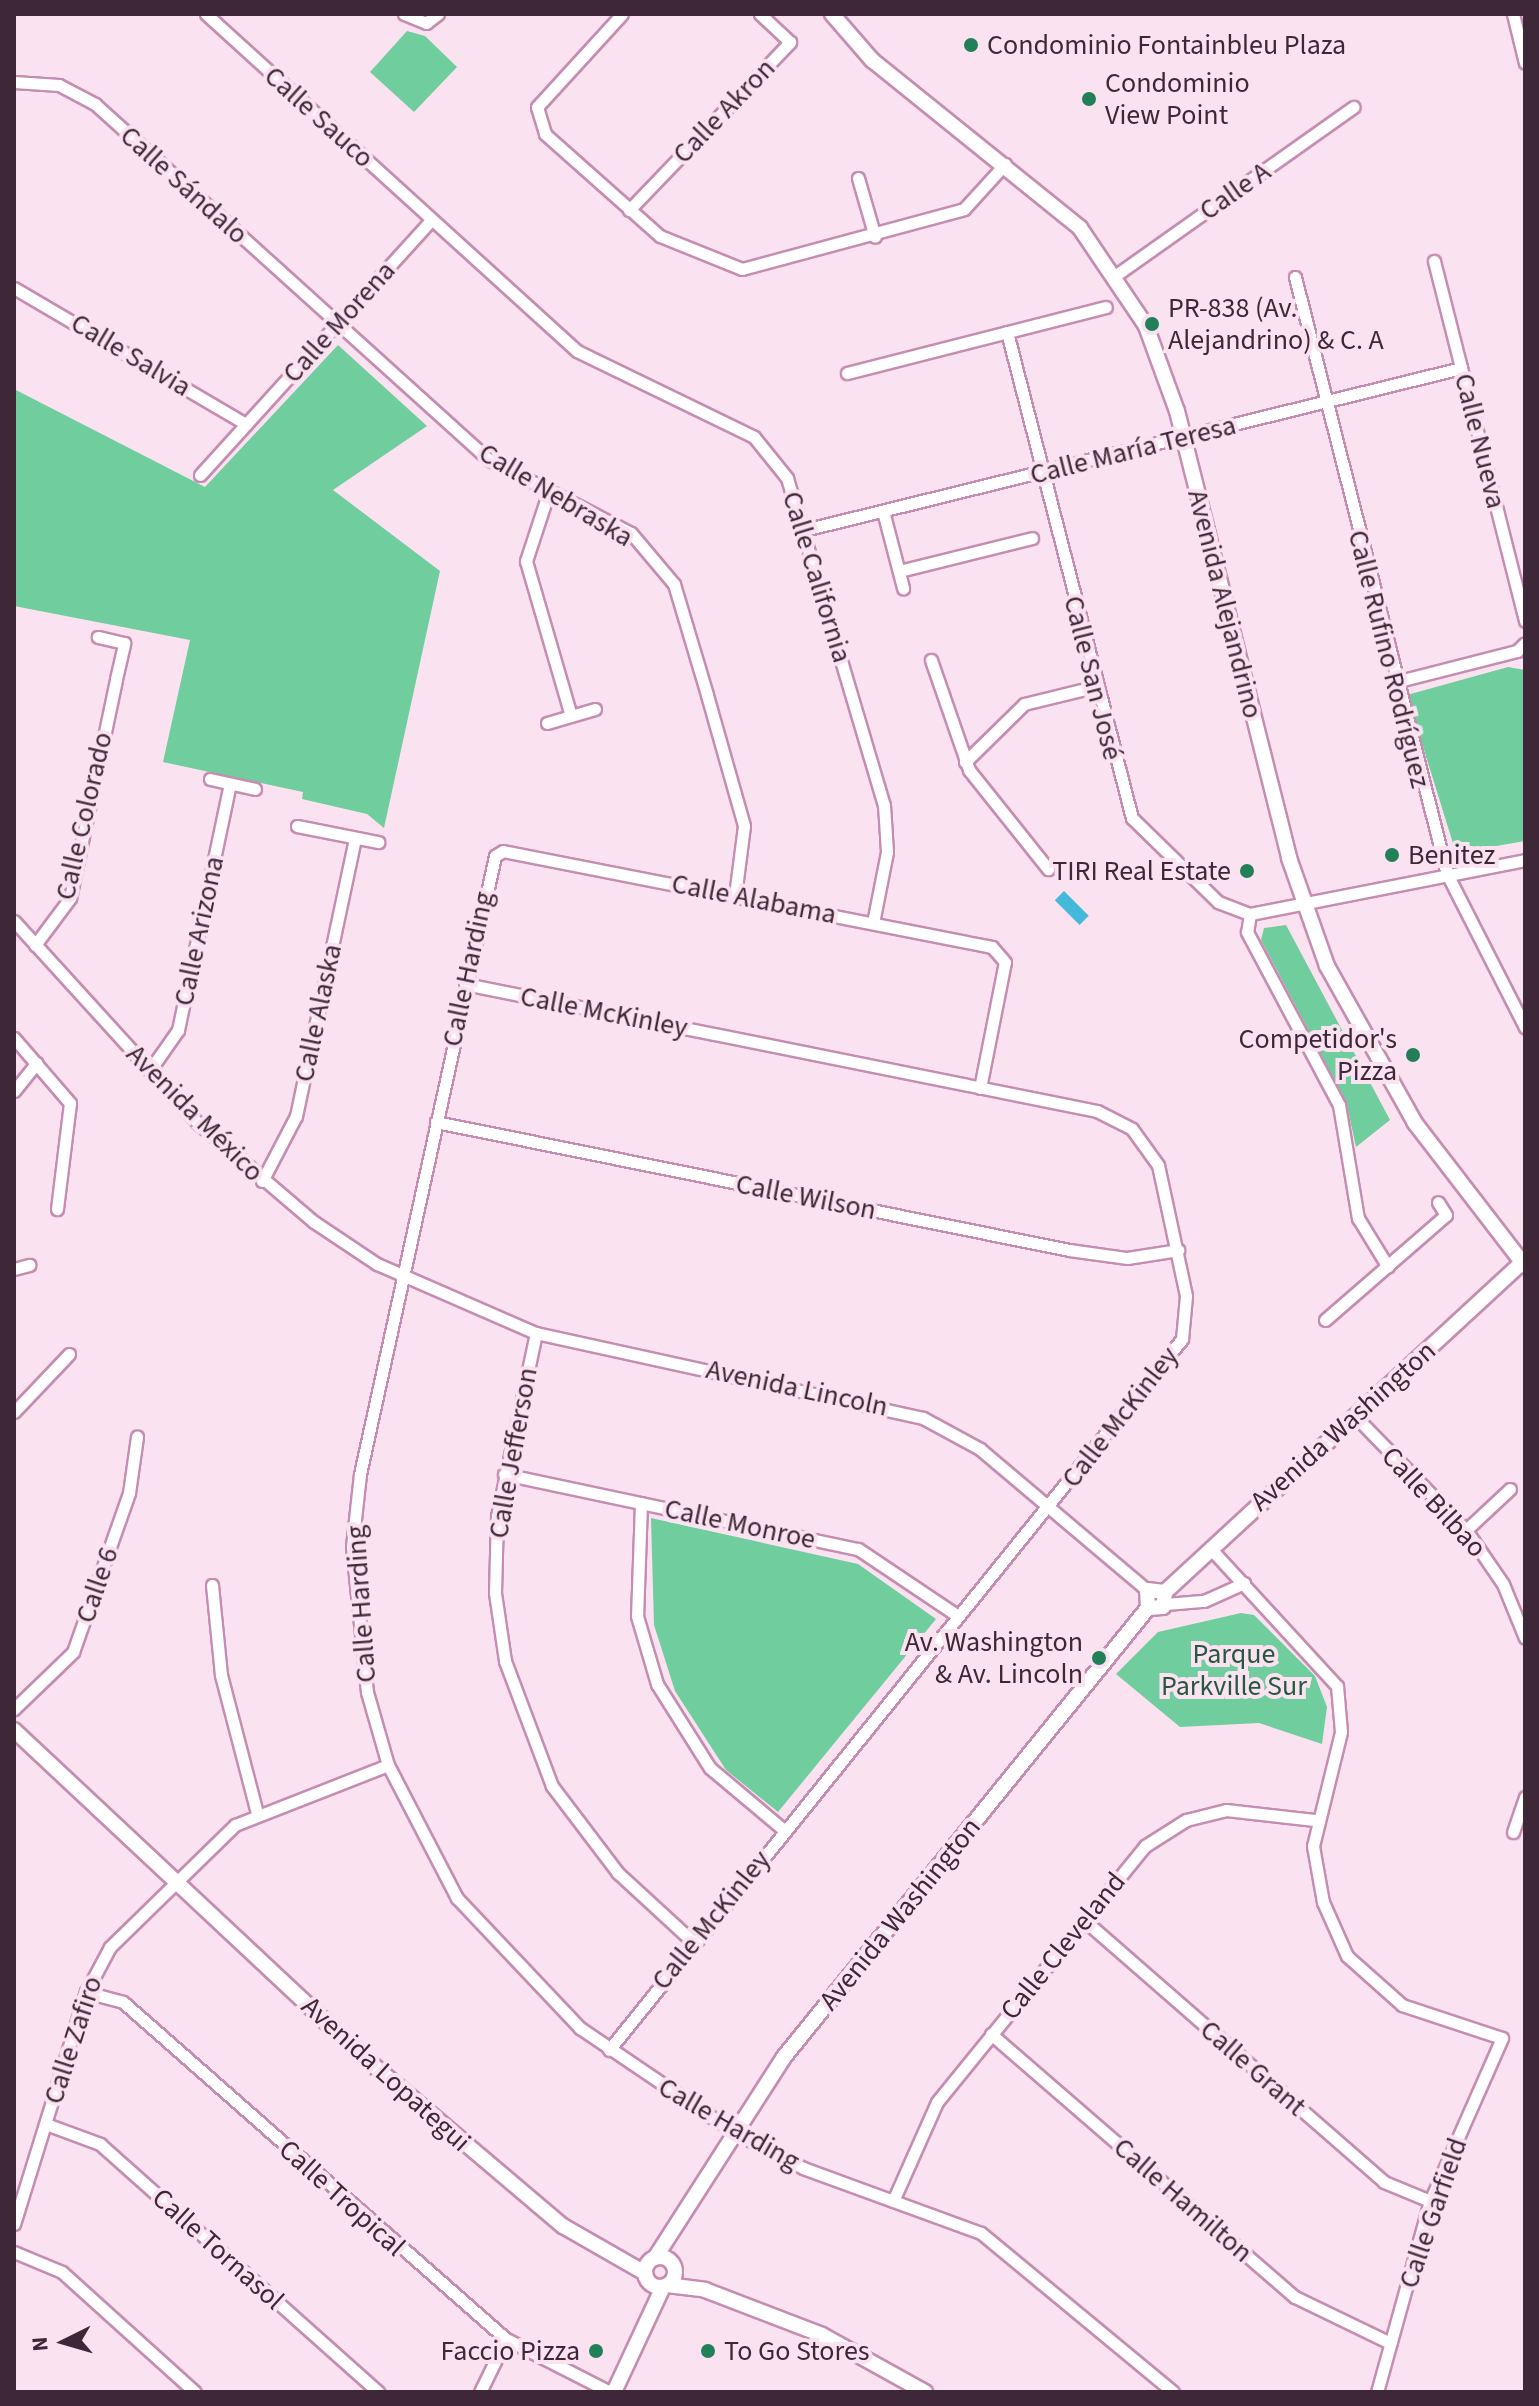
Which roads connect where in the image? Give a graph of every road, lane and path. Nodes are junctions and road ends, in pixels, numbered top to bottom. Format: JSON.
{"nodes":[{"id":1,"x":206,"y":14,"type":"edge"},
{"id":2,"x":404,"y":14,"type":"edge"},
{"id":3,"x":438,"y":14,"type":"edge"},
{"id":4,"x":622,"y":14,"type":"edge"},
{"id":5,"x":760,"y":14,"type":"edge"},
{"id":6,"x":832,"y":14,"type":"edge"},
{"id":7,"x":1518,"y":20,"type":"edge"},
{"id":8,"x":1525,"y":63,"type":"edge"},
{"id":9,"x":14,"y":82,"type":"edge"},
{"id":10,"x":1353,"y":107,"type":"dead end"},
{"id":11,"x":1005,"y":164,"type":"junction"},
{"id":12,"x":858,"y":178,"type":"dead end"},
{"id":13,"x":629,"y":210,"type":"junction"},
{"id":14,"x":431,"y":220,"type":"junction"},
{"id":15,"x":875,"y":237,"type":"junction"},
{"id":16,"x":1434,"y":261,"type":"dead end"},
{"id":17,"x":1116,"y":275,"type":"junction"},
{"id":18,"x":1295,"y":277,"type":"dead end"},
{"id":19,"x":14,"y":288,"type":"edge"},
{"id":20,"x":1106,"y":307,"type":"dead end"},
{"id":21,"x":337,"y":324,"type":"junction"},
{"id":22,"x":1007,"y":332,"type":"junction"},
{"id":23,"x":1461,"y":368,"type":"junction"},
{"id":24,"x":847,"y":373,"type":"dead end"},
{"id":25,"x":1324,"y":403,"type":"junction"},
{"id":26,"x":246,"y":424,"type":"junction"},
{"id":27,"x":1184,"y":438,"type":"junction"},
{"id":28,"x":1043,"y":471,"type":"junction"},
{"id":29,"x":200,"y":475,"type":"dead end"},
{"id":30,"x":548,"y":494,"type":"junction"},
{"id":31,"x":883,"y":511,"type":"junction"},
{"id":32,"x":804,"y":530,"type":"junction"},
{"id":33,"x":1032,"y":538,"type":"dead end"},
{"id":34,"x":899,"y":571,"type":"junction"},
{"id":35,"x":903,"y":588,"type":"dead end"},
{"id":36,"x":1525,"y":621,"type":"edge"},
{"id":37,"x":98,"y":637,"type":"dead end"},
{"id":38,"x":1525,"y":643,"type":"edge"},
{"id":39,"x":931,"y":660,"type":"dead end"},
{"id":40,"x":1395,"y":682,"type":"junction"},
{"id":41,"x":1094,"y":687,"type":"junction"},
{"id":42,"x":595,"y":709,"type":"dead end"},
{"id":43,"x":571,"y":716,"type":"junction"},
{"id":44,"x":547,"y":723,"type":"dead end"},
{"id":45,"x":965,"y":762,"type":"junction"},
{"id":46,"x":210,"y":779,"type":"dead end"},
{"id":47,"x":230,"y":784,"type":"junction"},
{"id":48,"x":255,"y":789,"type":"dead end"},
{"id":49,"x":297,"y":826,"type":"dead end"},
{"id":50,"x":355,"y":838,"type":"junction"},
{"id":51,"x":378,"y":842,"type":"dead end"},
{"id":52,"x":495,"y":856,"type":"joint"},
{"id":53,"x":1525,"y":860,"type":"edge"},
{"id":54,"x":1048,"y":869,"type":"dead end"},
{"id":55,"x":1447,"y":874,"type":"junction"},
{"id":56,"x":735,"y":895,"type":"junction"},
{"id":57,"x":1306,"y":907,"type":"junction"},
{"id":58,"x":1250,"y":914,"type":"junction"},
{"id":59,"x":14,"y":921,"type":"edge"},
{"id":60,"x":873,"y":923,"type":"junction"},
{"id":61,"x":35,"y":945,"type":"junction"},
{"id":62,"x":465,"y":984,"type":"junction"},
{"id":63,"x":1525,"y":1027,"type":"edge"},
{"id":64,"x":14,"y":1038,"type":"edge"},
{"id":65,"x":37,"y":1063,"type":"junction"},
{"id":66,"x":150,"y":1070,"type":"junction"},
{"id":67,"x":980,"y":1088,"type":"junction"},
{"id":68,"x":14,"y":1091,"type":"edge"},
{"id":69,"x":436,"y":1122,"type":"junction"},
{"id":70,"x":262,"y":1181,"type":"junction"},
{"id":71,"x":1438,"y":1202,"type":"dead end"},
{"id":72,"x":57,"y":1209,"type":"dead end"},
{"id":73,"x":1178,"y":1250,"type":"junction"},
{"id":74,"x":1524,"y":1263,"type":"edge"},
{"id":75,"x":29,"y":1265,"type":"dead end"},
{"id":76,"x":1388,"y":1267,"type":"junction"},
{"id":77,"x":14,"y":1269,"type":"edge"},
{"id":78,"x":402,"y":1276,"type":"junction"},
{"id":79,"x":1325,"y":1320,"type":"dead end"},
{"id":80,"x":536,"y":1333,"type":"junction"},
{"id":81,"x":69,"y":1354,"type":"dead end"},
{"id":82,"x":14,"y":1412,"type":"edge"},
{"id":83,"x":1354,"y":1415,"type":"junction"},
{"id":84,"x":137,"y":1437,"type":"dead end"},
{"id":85,"x":504,"y":1474,"type":"junction"},
{"id":86,"x":1510,"y":1489,"type":"dead end"},
{"id":87,"x":641,"y":1503,"type":"junction"},
{"id":88,"x":1050,"y":1505,"type":"junction"},
{"id":89,"x":1466,"y":1530,"type":"junction"},
{"id":90,"x":1210,"y":1548,"type":"junction"},
{"id":91,"x":1244,"y":1583,"type":"junction"},
{"id":92,"x":212,"y":1585,"type":"dead end"},
{"id":93,"x":1147,"y":1590,"type":"junction"},
{"id":94,"x":1165,"y":1598,"type":"junction"},
{"id":95,"x":1148,"y":1608,"type":"junction"},
{"id":96,"x":1521,"y":1611,"type":"edge"},
{"id":97,"x":958,"y":1616,"type":"junction"},
{"id":98,"x":1525,"y":1638,"type":"edge"},
{"id":99,"x":14,"y":1709,"type":"edge"},
{"id":100,"x":14,"y":1730,"type":"edge"},
{"id":101,"x":388,"y":1765,"type":"junction"},
{"id":102,"x":1525,"y":1797,"type":"edge"},
{"id":103,"x":257,"y":1813,"type":"junction"},
{"id":104,"x":1314,"y":1820,"type":"junction"},
{"id":105,"x":784,"y":1830,"type":"junction"},
{"id":106,"x":1513,"y":1832,"type":"dead end"},
{"id":107,"x":173,"y":1881,"type":"junction"},
{"id":108,"x":1084,"y":1920,"type":"junction"},
{"id":109,"x":692,"y":1941,"type":"junction"},
{"id":110,"x":86,"y":1992,"type":"junction"},
{"id":111,"x":991,"y":2034,"type":"junction"},
{"id":112,"x":609,"y":2050,"type":"junction"},
{"id":113,"x":46,"y":2124,"type":"junction"},
{"id":114,"x":732,"y":2131,"type":"junction"},
{"id":115,"x":893,"y":2201,"type":"junction"},
{"id":116,"x":1430,"y":2201,"type":"junction"},
{"id":117,"x":14,"y":2224,"type":"edge"},
{"id":118,"x":675,"y":2235,"type":"junction"},
{"id":119,"x":14,"y":2252,"type":"edge"},
{"id":120,"x":673,"y":2266,"type":"junction"},
{"id":121,"x":655,"y":2274,"type":"junction"},
{"id":122,"x":705,"y":2290,"type":"junction"},
{"id":123,"x":506,"y":2339,"type":"junction"},
{"id":124,"x":1390,"y":2343,"type":"junction"},
{"id":125,"x":195,"y":2392,"type":"edge"},
{"id":126,"x":378,"y":2392,"type":"edge"},
{"id":127,"x":480,"y":2392,"type":"edge"},
{"id":128,"x":612,"y":2392,"type":"edge"},
{"id":129,"x":925,"y":2392,"type":"edge"},
{"id":130,"x":1173,"y":2392,"type":"edge"},
{"id":131,"x":1377,"y":2392,"type":"edge"}],
"edges":[{"from":1,"to":14,"type":"street","name":"Calle Sauco"},
{"from":2,"to":3,"type":"street"},
{"from":4,"to":13,"type":"street"},
{"from":5,"to":13,"type":"street","name":"Calle Akron"},
{"from":6,"to":11,"type":"street","name":"Avenida Alejandrino"},
{"from":7,"to":8,"type":"street"},
{"from":9,"to":21,"type":"street","name":"Calle Sándalo"},
{"from":10,"to":17,"type":"street","name":"Calle A"},
{"from":11,"to":15,"type":"street"},
{"from":11,"to":17,"type":"street","name":"Avenida Alejandrino"},
{"from":12,"to":15,"type":"street"},
{"from":13,"to":15,"type":"street"},
{"from":14,"to":21,"type":"street","name":"Calle Morena"},
{"from":14,"to":32,"type":"street","name":"Calle California"},
{"from":16,"to":23,"type":"street","name":"Calle Nueva"},
{"from":17,"to":27,"type":"street","name":"Avenida Alejandrino"},
{"from":18,"to":25,"type":"street","name":"Calle Rufino Rodríguez"},
{"from":19,"to":26,"type":"street","name":"Calle Salvia"},
{"from":20,"to":22,"type":"street"},
{"from":21,"to":26,"type":"street","name":"Calle Morena"},
{"from":21,"to":30,"type":"street","name":"Calle Nebraska"},
{"from":22,"to":24,"type":"street"},
{"from":22,"to":28,"type":"street","name":"Calle San José"},
{"from":23,"to":25,"type":"street","name":"Calle María Teresa"},
{"from":23,"to":36,"type":"street","name":"Calle Nueva"},
{"from":25,"to":27,"type":"street","name":"Calle María Teresa"},
{"from":25,"to":40,"type":"street","name":"Calle Rufino Rodríguez"},
{"from":26,"to":29,"type":"street","name":"Calle Morena"},
{"from":27,"to":28,"type":"street","name":"Calle María Teresa"},
{"from":27,"to":57,"type":"street","name":"Avenida Alejandrino"},
{"from":28,"to":31,"type":"street","name":"Calle María Teresa"},
{"from":28,"to":41,"type":"street","name":"Calle San José"},
{"from":30,"to":43,"type":"street"},
{"from":30,"to":56,"type":"street","name":"Calle Nebraska"},
{"from":31,"to":32,"type":"street","name":"Calle María Teresa"},
{"from":31,"to":34,"type":"street"},
{"from":32,"to":60,"type":"street","name":"Calle California"},
{"from":33,"to":34,"type":"street"},
{"from":34,"to":35,"type":"street"},
{"from":37,"to":61,"type":"street","name":"Calle Colorado"},
{"from":38,"to":40,"type":"street"},
{"from":39,"to":45,"type":"street"},
{"from":40,"to":55,"type":"street","name":"Calle Rufino Rodríguez"},
{"from":41,"to":45,"type":"street"},
{"from":41,"to":58,"type":"street","name":"Calle San José"},
{"from":42,"to":43,"type":"street"},
{"from":43,"to":44,"type":"street"},
{"from":45,"to":54,"type":"street"},
{"from":46,"to":47,"type":"street"},
{"from":47,"to":48,"type":"street"},
{"from":47,"to":66,"type":"street","name":"Calle Arizona"},
{"from":49,"to":50,"type":"street"},
{"from":50,"to":51,"type":"street"},
{"from":50,"to":70,"type":"street","name":"Calle Alaska"},
{"from":52,"to":56,"type":"street","name":"Calle Alabama"},
{"from":52,"to":62,"type":"street","name":"Calle Harding"},
{"from":53,"to":55,"type":"street"},
{"from":55,"to":57,"type":"street"},
{"from":55,"to":63,"type":"street","name":"Calle Rufino Rodríguez"},
{"from":56,"to":60,"type":"street","name":"Calle Alabama"},
{"from":57,"to":58,"type":"street"},
{"from":57,"to":74,"type":"street","name":"Avenida Alejandrino"},
{"from":58,"to":76,"type":"street"},
{"from":59,"to":61,"type":"street","name":"Avenida México"},
{"from":60,"to":67,"type":"street","name":"Calle Alabama"},
{"from":61,"to":66,"type":"street","name":"Avenida México"},
{"from":62,"to":67,"type":"street","name":"Calle McKinley"},
{"from":62,"to":69,"type":"street","name":"Calle Harding"},
{"from":64,"to":65,"type":"street"},
{"from":65,"to":68,"type":"street"},
{"from":65,"to":72,"type":"street"},
{"from":66,"to":70,"type":"street","name":"Avenida México"},
{"from":67,"to":73,"type":"street","name":"Calle McKinley"},
{"from":69,"to":73,"type":"street","name":"Calle Wilson"},
{"from":69,"to":78,"type":"street","name":"Calle Harding"},
{"from":70,"to":78,"type":"street","name":"Avenida México"},
{"from":71,"to":76,"type":"street"},
{"from":73,"to":88,"type":"street","name":"Calle McKinley"},
{"from":74,"to":83,"type":"street","name":"Avenida Washington"},
{"from":75,"to":77,"type":"street"},
{"from":76,"to":79,"type":"street"},
{"from":78,"to":80,"type":"street","name":"Avenida Lincoln"},
{"from":78,"to":101,"type":"street","name":"Calle Harding"},
{"from":80,"to":85,"type":"street","name":"Calle Jefferson"},
{"from":80,"to":88,"type":"street","name":"Avenida Lincoln"},
{"from":81,"to":82,"type":"street"},
{"from":83,"to":89,"type":"street","name":"Calle Bilbao"},
{"from":83,"to":90,"type":"street","name":"Avenida Washington"},
{"from":84,"to":99,"type":"street","name":"Calle 6"},
{"from":85,"to":87,"type":"street","name":"Calle Monroe"},
{"from":85,"to":109,"type":"street","name":"Calle Jefferson"},
{"from":86,"to":89,"type":"street"},
{"from":87,"to":97,"type":"street","name":"Calle Monroe"},
{"from":87,"to":105,"type":"street"},
{"from":88,"to":93,"type":"street","name":"Avenida Lincoln"},
{"from":88,"to":97,"type":"street","name":"Calle McKinley"},
{"from":89,"to":96,"type":"street","name":"Calle Bilbao"},
{"from":90,"to":91,"type":"street"},
{"from":90,"to":94,"type":"street","name":"Avenida Washington"},
{"from":91,"to":94,"type":"street"},
{"from":91,"to":104,"type":"street"},
{"from":92,"to":103,"type":"street"},
{"from":93,"to":94,"type":"street"},
{"from":93,"to":95,"type":"street"},
{"from":94,"to":95,"type":"street"},
{"from":95,"to":114,"type":"street","name":"Avenida Washington"},
{"from":96,"to":98,"type":"street","name":"Calle Bilbao"},
{"from":97,"to":105,"type":"street","name":"Calle McKinley"},
{"from":100,"to":107,"type":"street","name":"Avenida Lopategui"},
{"from":101,"to":103,"type":"street","name":"Calle Zafiro"},
{"from":101,"to":112,"type":"street","name":"Calle Harding"},
{"from":102,"to":106,"type":"street"},
{"from":103,"to":107,"type":"street","name":"Calle Zafiro"},
{"from":104,"to":108,"type":"street","name":"Calle Cleveland"},
{"from":104,"to":116,"type":"street","name":"Calle Garfield"},
{"from":105,"to":109,"type":"street","name":"Calle McKinley"},
{"from":107,"to":110,"type":"street","name":"Calle Zafiro"},
{"from":107,"to":121,"type":"street","name":"Avenida Lopategui"},
{"from":108,"to":111,"type":"street","name":"Calle Cleveland"},
{"from":108,"to":116,"type":"street","name":"Calle Grant"},
{"from":109,"to":112,"type":"street","name":"Calle McKinley"},
{"from":110,"to":113,"type":"street","name":"Calle Zafiro"},
{"from":110,"to":123,"type":"street","name":"Calle Tropical"},
{"from":111,"to":115,"type":"street","name":"Calle Cleveland"},
{"from":111,"to":124,"type":"street","name":"Calle Hamilton"},
{"from":112,"to":114,"type":"street","name":"Calle Harding"},
{"from":113,"to":117,"type":"street","name":"Calle Zafiro"},
{"from":113,"to":126,"type":"street","name":"Calle Tornasol"},
{"from":114,"to":115,"type":"street","name":"Calle Harding"},
{"from":114,"to":118,"type":"street","name":"Avenida Washington"},
{"from":115,"to":130,"type":"street","name":"Calle Harding"},
{"from":116,"to":124,"type":"street","name":"Calle Garfield"},
{"from":118,"to":120,"type":"street","name":"Avenida Washington"},
{"from":118,"to":121,"type":"street","name":"Avenida Washington"},
{"from":119,"to":125,"type":"street"},
{"from":120,"to":121,"type":"street","name":"Avenida Lopategui"},
{"from":120,"to":121,"type":"street","name":"Avenida Washington"},
{"from":120,"to":122,"type":"street","name":"Avenida Lopategui"},
{"from":121,"to":122,"type":"street","name":"Avenida Lopategui"},
{"from":121,"to":128,"type":"street"},
{"from":122,"to":129,"type":"street","name":"Avenida Lopategui"},
{"from":123,"to":127,"type":"street"},
{"from":123,"to":128,"type":"street","name":"Calle Tropical"},
{"from":124,"to":131,"type":"street","name":"Calle Garfield"}]}
